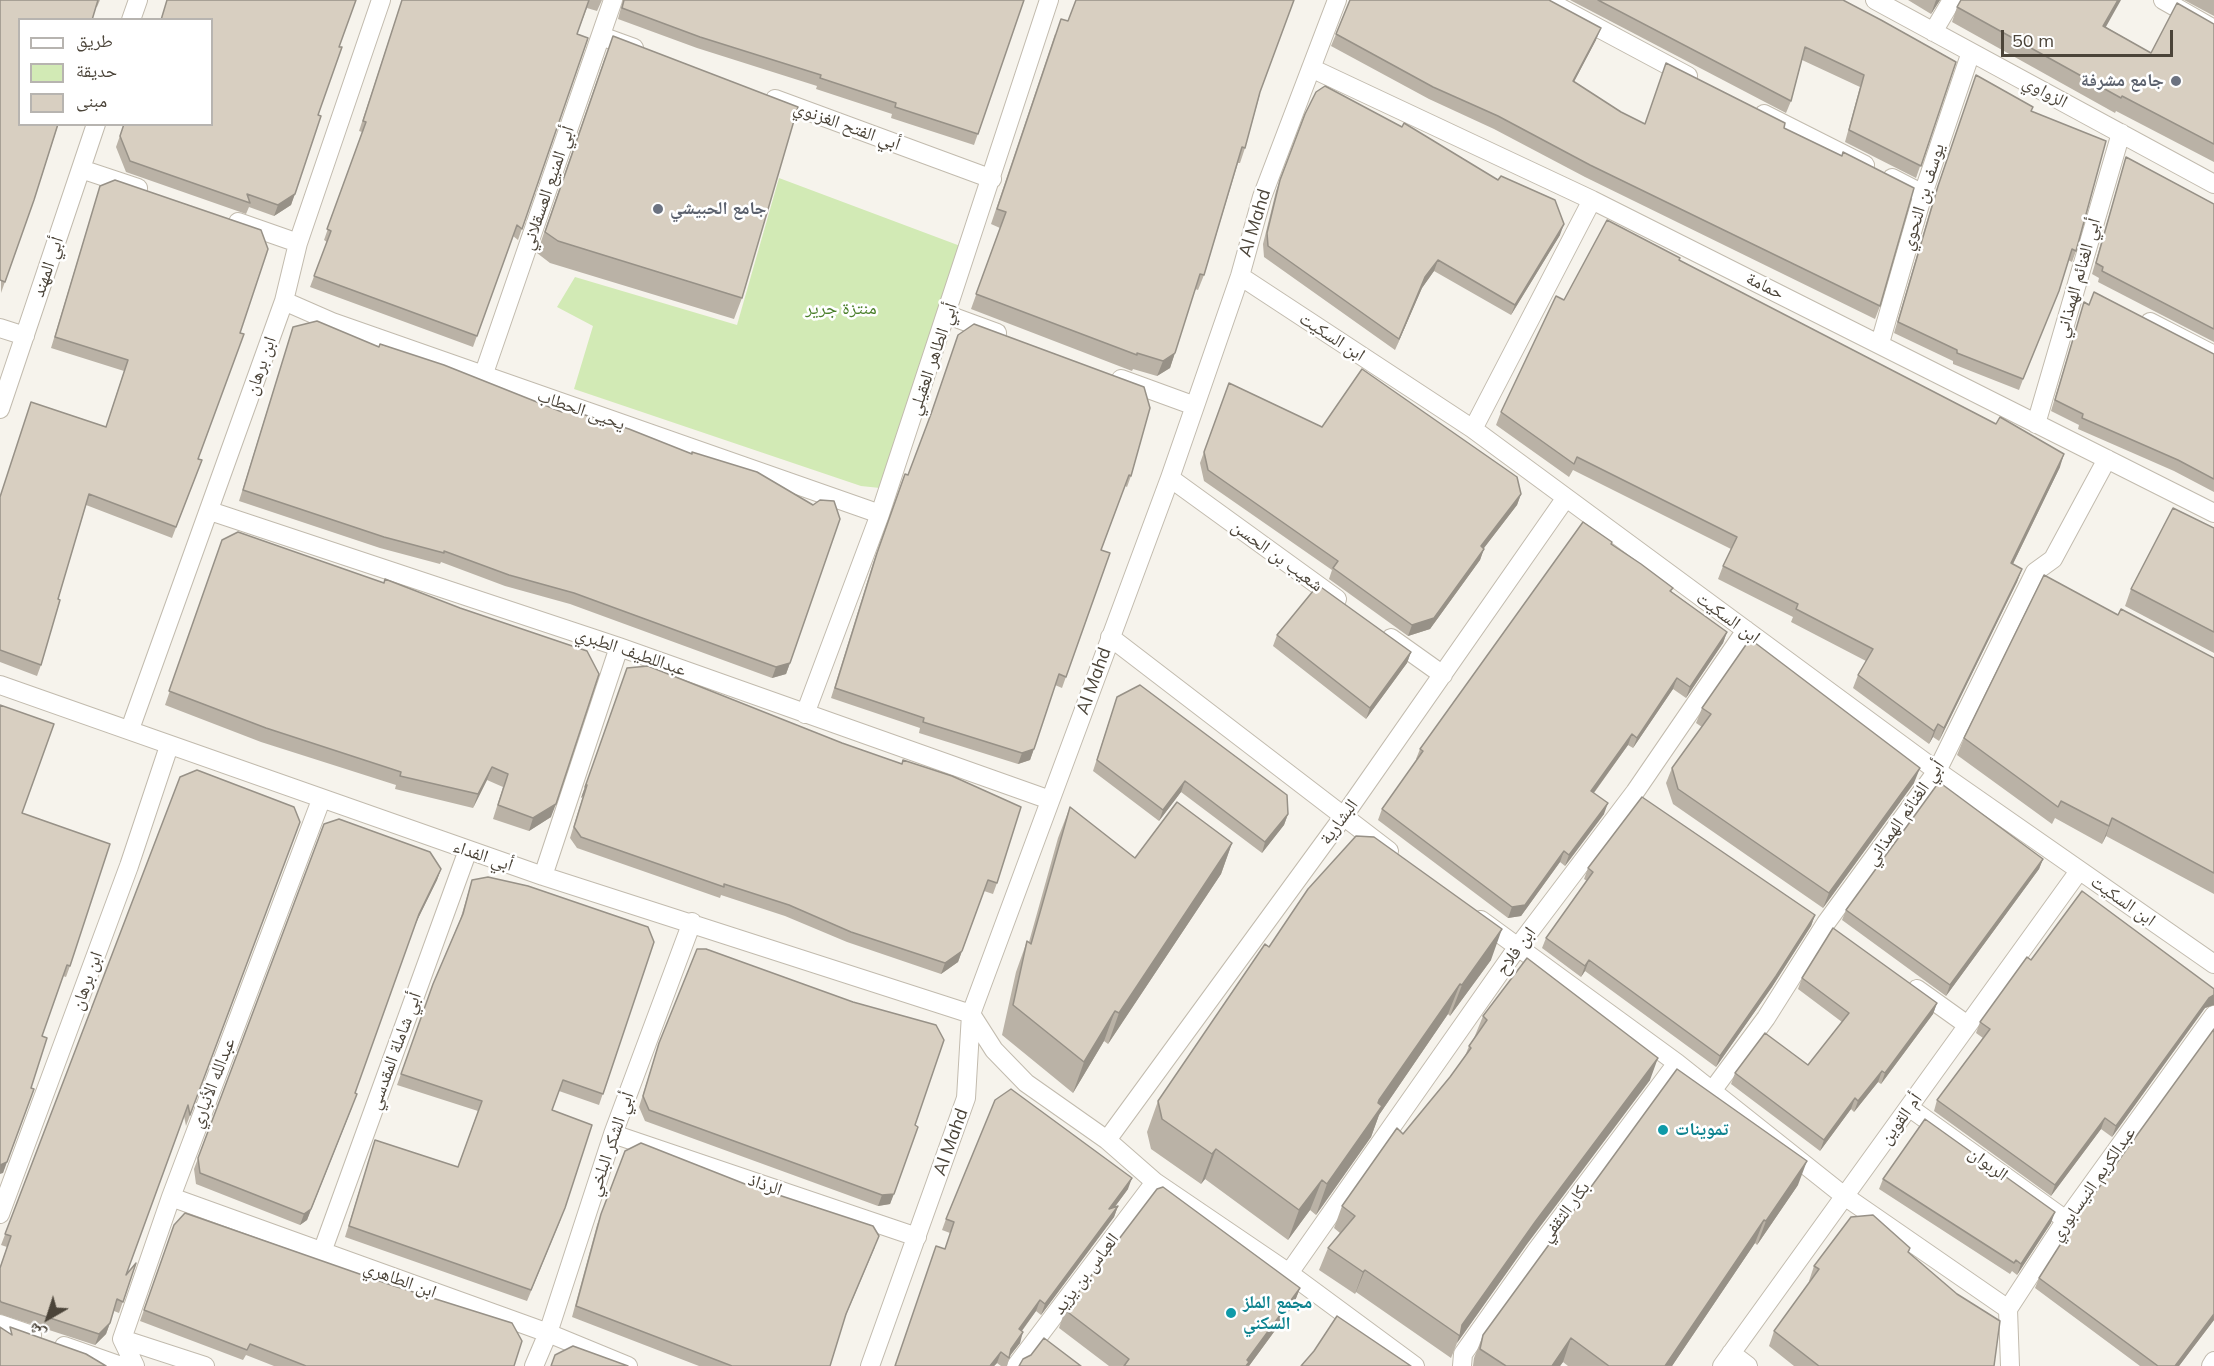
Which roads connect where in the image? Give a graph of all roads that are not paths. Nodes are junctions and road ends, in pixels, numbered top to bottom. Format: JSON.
{"nodes":[{"id":1,"x":138,"y":0,"type":"edge"},
{"id":2,"x":381,"y":0,"type":"edge"},
{"id":3,"x":613,"y":0,"type":"edge"},
{"id":4,"x":1049,"y":0,"type":"edge"},
{"id":5,"x":1337,"y":0,"type":"edge"},
{"id":6,"x":1546,"y":0,"type":"edge"},
{"id":7,"x":1875,"y":0,"type":"edge"},
{"id":8,"x":1952,"y":0,"type":"edge"},
{"id":9,"x":2163,"y":0,"type":"edge"},
{"id":10,"x":132,"y":18,"type":"edge"},
{"id":11,"x":2214,"y":28,"type":"edge"},
{"id":12,"x":1933,"y":32,"type":"junction"},
{"id":13,"x":601,"y":36,"type":"junction"},
{"id":14,"x":646,"y":52,"type":"edge"},
{"id":15,"x":1971,"y":52,"type":"junction"},
{"id":16,"x":1311,"y":68,"type":"junction"},
{"id":17,"x":1708,"y":86,"type":"edge"},
{"id":18,"x":758,"y":93,"type":"edge"},
{"id":19,"x":1751,"y":108,"type":"edge"},
{"id":20,"x":95,"y":126,"type":"edge"},
{"id":21,"x":2121,"y":133,"type":"junction"},
{"id":22,"x":81,"y":169,"type":"junction"},
{"id":23,"x":992,"y":179,"type":"junction"},
{"id":24,"x":2214,"y":184,"type":"edge"},
{"id":25,"x":1923,"y":194,"type":"junction"},
{"id":26,"x":157,"y":195,"type":"edge"},
{"id":27,"x":1592,"y":200,"type":"junction"},
{"id":28,"x":222,"y":217,"type":"edge"},
{"id":29,"x":298,"y":243,"type":"junction"},
{"id":30,"x":1240,"y":276,"type":"junction"},
{"id":31,"x":2077,"y":284,"type":"junction"},
{"id":32,"x":2098,"y":295,"type":"edge"},
{"id":33,"x":284,"y":301,"type":"junction"},
{"id":34,"x":2130,"y":311,"type":"edge"},
{"id":35,"x":948,"y":315,"type":"junction"},
{"id":36,"x":0,"y":328,"type":"edge"},
{"id":37,"x":24,"y":336,"type":"junction"},
{"id":38,"x":1012,"y":339,"type":"edge"},
{"id":39,"x":1880,"y":343,"type":"junction"},
{"id":40,"x":2214,"y":355,"type":"edge"},
{"id":41,"x":1109,"y":374,"type":"edge"},
{"id":42,"x":483,"y":376,"type":"junction"},
{"id":43,"x":1196,"y":406,"type":"junction"},
{"id":44,"x":0,"y":409,"type":"edge"},
{"id":45,"x":2036,"y":424,"type":"junction"},
{"id":46,"x":1473,"y":429,"type":"junction"},
{"id":47,"x":2107,"y":459,"type":"junction"},
{"id":48,"x":1170,"y":478,"type":"junction"},
{"id":49,"x":1565,"y":499,"type":"junction"},
{"id":50,"x":210,"y":511,"type":"junction"},
{"id":51,"x":2214,"y":513,"type":"edge"},
{"id":52,"x":880,"y":514,"type":"junction"},
{"id":53,"x":2035,"y":572,"type":"junction"},
{"id":54,"x":2056,"y":583,"type":"edge"},
{"id":55,"x":1349,"y":607,"type":"edge"},
{"id":56,"x":1377,"y":628,"type":"edge"},
{"id":57,"x":1746,"y":630,"type":"junction"},
{"id":58,"x":1110,"y":637,"type":"junction"},
{"id":59,"x":619,"y":647,"type":"junction"},
{"id":60,"x":1443,"y":675,"type":"junction"},
{"id":61,"x":0,"y":685,"type":"edge"},
{"id":62,"x":805,"y":714,"type":"junction"},
{"id":63,"x":130,"y":729,"type":"junction"},
{"id":64,"x":169,"y":746,"type":"junction"},
{"id":65,"x":1937,"y":771,"type":"junction"},
{"id":66,"x":1635,"y":792,"type":"junction"},
{"id":67,"x":321,"y":800,"type":"junction"},
{"id":68,"x":1050,"y":800,"type":"junction"},
{"id":69,"x":1654,"y":806,"type":"edge"},
{"id":70,"x":1343,"y":817,"type":"junction"},
{"id":71,"x":468,"y":850,"type":"junction"},
{"id":72,"x":1407,"y":865,"type":"edge"},
{"id":73,"x":2079,"y":871,"type":"junction"},
{"id":74,"x":543,"y":876,"type":"junction"},
{"id":75,"x":1462,"y":906,"type":"edge"},
{"id":76,"x":1807,"y":910,"type":"edge"},
{"id":77,"x":692,"y":922,"type":"junction"},
{"id":78,"x":1826,"y":923,"type":"junction"},
{"id":79,"x":1845,"y":936,"type":"edge"},
{"id":80,"x":1517,"y":948,"type":"junction"},
{"id":81,"x":2214,"y":964,"type":"edge"},
{"id":82,"x":1901,"y":977,"type":"edge"},
{"id":83,"x":970,"y":1014,"type":"junction"},
{"id":84,"x":2214,"y":1015,"type":"edge"},
{"id":85,"x":1966,"y":1024,"type":"junction"},
{"id":86,"x":1677,"y":1063,"type":"junction"},
{"id":87,"x":1712,"y":1091,"type":"junction"},
{"id":88,"x":1910,"y":1108,"type":"junction"},
{"id":89,"x":614,"y":1134,"type":"junction"},
{"id":90,"x":1107,"y":1140,"type":"junction"},
{"id":91,"x":1155,"y":1182,"type":"junction"},
{"id":92,"x":1843,"y":1195,"type":"junction"},
{"id":93,"x":171,"y":1197,"type":"junction"},
{"id":94,"x":1,"y":1206,"type":"edge"},
{"id":95,"x":2066,"y":1220,"type":"junction"},
{"id":96,"x":917,"y":1237,"type":"junction"},
{"id":97,"x":322,"y":1252,"type":"junction"},
{"id":98,"x":1289,"y":1273,"type":"junction"},
{"id":99,"x":2008,"y":1309,"type":"junction"},
{"id":100,"x":0,"y":1324,"type":"edge"},
{"id":101,"x":548,"y":1333,"type":"junction"},
{"id":102,"x":1037,"y":1338,"type":"junction"},
{"id":103,"x":122,"y":1339,"type":"junction"},
{"id":104,"x":1053,"y":1349,"type":"edge"},
{"id":105,"x":1726,"y":1360,"type":"edge"},
{"id":106,"x":2214,"y":1361,"type":"edge"},
{"id":107,"x":121,"y":1366,"type":"edge"},
{"id":108,"x":135,"y":1366,"type":"edge"},
{"id":109,"x":205,"y":1366,"type":"edge"},
{"id":110,"x":534,"y":1366,"type":"edge"},
{"id":111,"x":628,"y":1366,"type":"edge"},
{"id":112,"x":870,"y":1366,"type":"edge"},
{"id":113,"x":1017,"y":1366,"type":"edge"},
{"id":114,"x":1415,"y":1366,"type":"edge"},
{"id":115,"x":1461,"y":1366,"type":"edge"},
{"id":116,"x":1748,"y":1366,"type":"edge"},
{"id":117,"x":2010,"y":1366,"type":"edge"},
{"id":118,"x":2211,"y":1366,"type":"edge"}],
"edges":[{"from":1,"to":10,"type":"street"},
{"from":2,"to":29,"type":"street","name":"ابن برهان"},
{"from":3,"to":13,"type":"street","name":"أبي المنيع العسقلاني"},
{"from":4,"to":23,"type":"street","name":"أبي الطاهر العقيلي"},
{"from":5,"to":16,"type":"street","name":"Al Mahd"},
{"from":6,"to":17,"type":"street"},
{"from":7,"to":12,"type":"street","name":"الزواوي"},
{"from":8,"to":12,"type":"street"},
{"from":9,"to":11,"type":"street"},
{"from":12,"to":15,"type":"street","name":"الزواوي"},
{"from":13,"to":14,"type":"street"},
{"from":13,"to":42,"type":"street","name":"أبي المنيع العسقلاني"},
{"from":15,"to":21,"type":"street","name":"الزواوي"},
{"from":15,"to":25,"type":"street","name":"يوسف بن النحوي"},
{"from":16,"to":27,"type":"street","name":"حمامة"},
{"from":16,"to":30,"type":"street","name":"Al Mahd"},
{"from":18,"to":23,"type":"street","name":"أبي الفتح الغزنوي"},
{"from":19,"to":25,"type":"street"},
{"from":20,"to":22,"type":"street","name":"أبي المهند"},
{"from":21,"to":24,"type":"street","name":"الزواوي"},
{"from":21,"to":31,"type":"street","name":"أبي الغنائم الهمذاني"},
{"from":22,"to":26,"type":"street"},
{"from":22,"to":37,"type":"street","name":"أبي المهند"},
{"from":23,"to":35,"type":"street","name":"أبي الطاهر العقيلي"},
{"from":25,"to":39,"type":"street","name":"يوسف بن النحوي"},
{"from":27,"to":39,"type":"street","name":"حمامة"},
{"from":27,"to":46,"type":"street"},
{"from":28,"to":29,"type":"street"},
{"from":29,"to":33,"type":"street","name":"ابن برهان"},
{"from":30,"to":43,"type":"street","name":"Al Mahd"},
{"from":30,"to":46,"type":"street","name":"ابن السكيت"},
{"from":31,"to":32,"type":"street"},
{"from":31,"to":45,"type":"street","name":"أبي الغنائم الهمذاني"},
{"from":33,"to":42,"type":"street","name":"يحيى الحطاب"},
{"from":33,"to":50,"type":"street","name":"ابن برهان"},
{"from":34,"to":40,"type":"street"},
{"from":35,"to":38,"type":"street"},
{"from":35,"to":52,"type":"street","name":"أبي الطاهر العقيلي"},
{"from":36,"to":37,"type":"street"},
{"from":37,"to":44,"type":"street","name":"أبي المهند"},
{"from":39,"to":45,"type":"street","name":"حمامة"},
{"from":41,"to":43,"type":"street"},
{"from":42,"to":52,"type":"street","name":"يحيى الحطاب"},
{"from":43,"to":48,"type":"street","name":"Al Mahd"},
{"from":45,"to":47,"type":"street","name":"حمامة"},
{"from":46,"to":49,"type":"street","name":"ابن السكيت"},
{"from":47,"to":51,"type":"street","name":"حمامة"},
{"from":47,"to":53,"type":"street","name":"أبي الغنائم الهمذاني"},
{"from":48,"to":55,"type":"street","name":"شعيب بن الحسن"},
{"from":48,"to":58,"type":"street","name":"Al Mahd"},
{"from":49,"to":57,"type":"street","name":"ابن السكيت"},
{"from":49,"to":60,"type":"street","name":"البشارية"},
{"from":50,"to":59,"type":"street","name":"عبداللطيف الطبري"},
{"from":50,"to":63,"type":"street","name":"ابن برهان"},
{"from":52,"to":62,"type":"street","name":"أبي الطاهر العقيلي"},
{"from":53,"to":54,"type":"street"},
{"from":53,"to":65,"type":"street","name":"أبي الغنائم الهمذاني"},
{"from":56,"to":60,"type":"street"},
{"from":57,"to":65,"type":"street","name":"ابن السكيت"},
{"from":57,"to":66,"type":"street","name":"ابن فلاح"},
{"from":58,"to":68,"type":"street","name":"Al Mahd"},
{"from":58,"to":70,"type":"street"},
{"from":59,"to":62,"type":"street","name":"عبداللطيف الطبري"},
{"from":59,"to":74,"type":"street"},
{"from":60,"to":70,"type":"street","name":"البشارية"},
{"from":61,"to":63,"type":"street","name":"أبي الفداء"},
{"from":62,"to":68,"type":"street","name":"عبداللطيف الطبري"},
{"from":63,"to":64,"type":"street","name":"أبي الفداء"},
{"from":64,"to":67,"type":"street","name":"أبي الفداء"},
{"from":64,"to":94,"type":"street","name":"ابن برهان"},
{"from":65,"to":73,"type":"street","name":"ابن السكيت"},
{"from":65,"to":78,"type":"street","name":"أبي الغنائم الهمذاني"},
{"from":66,"to":69,"type":"street"},
{"from":66,"to":80,"type":"street","name":"ابن فلاح"},
{"from":67,"to":71,"type":"street","name":"أبي الفداء"},
{"from":67,"to":93,"type":"street","name":"عبدالله الأنباري"},
{"from":68,"to":83,"type":"street","name":"Al Mahd"},
{"from":70,"to":72,"type":"street"},
{"from":70,"to":90,"type":"street","name":"البشارية"},
{"from":71,"to":74,"type":"street","name":"أبي الفداء"},
{"from":71,"to":97,"type":"street","name":"أبي شاملة المقدسي"},
{"from":73,"to":81,"type":"street","name":"ابن السكيت"},
{"from":73,"to":85,"type":"street","name":"أم القوين"},
{"from":74,"to":77,"type":"street","name":"أبي الفداء"},
{"from":75,"to":80,"type":"street"},
{"from":76,"to":78,"type":"street"},
{"from":77,"to":83,"type":"street","name":"أبي الفداء"},
{"from":77,"to":89,"type":"street","name":"أبي الشكر البلخي"},
{"from":78,"to":79,"type":"street"},
{"from":78,"to":87,"type":"street","name":"أبي الغنائم الهمذاني"},
{"from":80,"to":86,"type":"street"},
{"from":80,"to":98,"type":"street","name":"ابن فلاح"},
{"from":82,"to":85,"type":"street"},
{"from":83,"to":90,"type":"street"},
{"from":83,"to":96,"type":"street","name":"Al Mahd"},
{"from":84,"to":95,"type":"street","name":"عبدالكريم النيسابوري"},
{"from":85,"to":88,"type":"street","name":"أم القوين"},
{"from":86,"to":87,"type":"street"},
{"from":86,"to":115,"type":"street","name":"بكار الثقفي"},
{"from":87,"to":92,"type":"street"},
{"from":88,"to":92,"type":"street","name":"أم القوين"},
{"from":88,"to":95,"type":"street","name":"الربوان"},
{"from":89,"to":96,"type":"street","name":"الرذاذ"},
{"from":89,"to":101,"type":"street","name":"أبي الشكر البلخي"},
{"from":90,"to":91,"type":"street"},
{"from":91,"to":98,"type":"street"},
{"from":91,"to":102,"type":"street","name":"العباس بن يزيد"},
{"from":92,"to":99,"type":"street"},
{"from":92,"to":105,"type":"street","name":"أم القوين"},
{"from":93,"to":97,"type":"street","name":"ابن الطاهري"},
{"from":93,"to":103,"type":"street","name":"عبدالله الأنباري"},
{"from":95,"to":99,"type":"street","name":"عبدالكريم النيسابوري"},
{"from":96,"to":112,"type":"street","name":"Al Mahd"},
{"from":97,"to":101,"type":"street","name":"ابن الطاهري"},
{"from":98,"to":114,"type":"street"},
{"from":99,"to":117,"type":"street"},
{"from":100,"to":107,"type":"street"},
{"from":101,"to":110,"type":"street","name":"أبي الشكر البلخي"},
{"from":101,"to":111,"type":"street","name":"ابن الطاهري"},
{"from":102,"to":104,"type":"street"},
{"from":102,"to":113,"type":"street","name":"العباس بن يزيد"},
{"from":103,"to":108,"type":"street"},
{"from":103,"to":109,"type":"street"},
{"from":105,"to":116,"type":"street"},
{"from":106,"to":118,"type":"street"}]}
